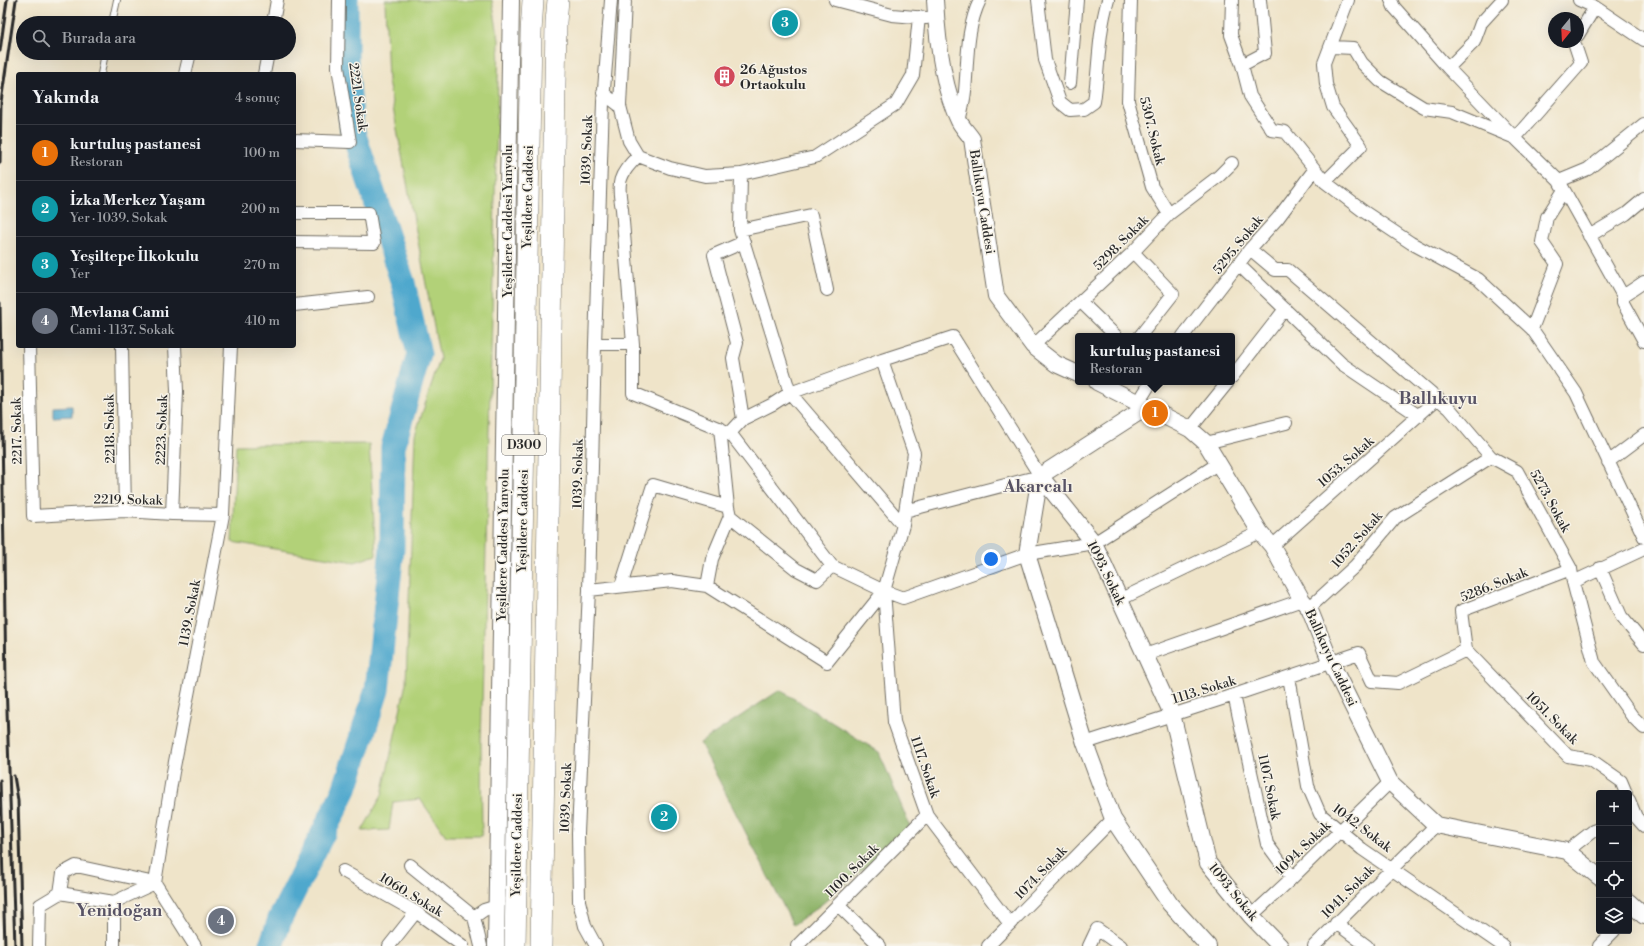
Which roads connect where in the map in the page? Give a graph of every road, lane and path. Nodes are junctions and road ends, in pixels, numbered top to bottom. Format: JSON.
{"nodes":[{"id":1,"x":117,"y":0,"type":"edge"},
{"id":2,"x":277,"y":0,"type":"edge"},
{"id":3,"x":339,"y":0,"type":"edge"},
{"id":4,"x":533,"y":0,"type":"edge"},
{"id":5,"x":558,"y":0,"type":"edge"},
{"id":6,"x":611,"y":0,"type":"edge"},
{"id":7,"x":625,"y":0,"type":"edge"},
{"id":8,"x":835,"y":0,"type":"edge"},
{"id":9,"x":935,"y":0,"type":"edge"},
{"id":10,"x":980,"y":0,"type":"edge"},
{"id":11,"x":1038,"y":0,"type":"edge"},
{"id":12,"x":1077,"y":0,"type":"edge"},
{"id":13,"x":1108,"y":0,"type":"edge"},
{"id":14,"x":1131,"y":0,"type":"edge"},
{"id":15,"x":1232,"y":0,"type":"edge"},
{"id":16,"x":1260,"y":0,"type":"edge"},
{"id":17,"x":1348,"y":0,"type":"edge"},
{"id":18,"x":1391,"y":0,"type":"edge"},
{"id":19,"x":1502,"y":0,"type":"edge"},
{"id":20,"x":1579,"y":0,"type":"edge"},
{"id":21,"x":510,"y":5,"type":"edge"},
{"id":22,"x":880,"y":6,"type":"edge"},
{"id":23,"x":1595,"y":7,"type":"junction"},
{"id":24,"x":114,"y":16,"type":"edge"},
{"id":25,"x":274,"y":16,"type":"edge"},
{"id":26,"x":919,"y":17,"type":"junction"},
{"id":27,"x":936,"y":19,"type":"junction"},
{"id":28,"x":1584,"y":25,"type":"edge"},
{"id":29,"x":1644,"y":40,"type":"edge"},
{"id":30,"x":1332,"y":46,"type":"junction"},
{"id":31,"x":1576,"y":48,"type":"edge"},
{"id":32,"x":104,"y":60,"type":"edge"},
{"id":33,"x":188,"y":60,"type":"edge"},
{"id":34,"x":267,"y":60,"type":"edge"},
{"id":35,"x":1242,"y":65,"type":"junction"},
{"id":36,"x":1448,"y":68,"type":"junction"},
{"id":37,"x":101,"y":72,"type":"edge"},
{"id":38,"x":185,"y":72,"type":"edge"},
{"id":39,"x":264,"y":72,"type":"edge"},
{"id":40,"x":1070,"y":82,"type":"dead end"},
{"id":41,"x":604,"y":93,"type":"junction"},
{"id":42,"x":620,"y":106,"type":"junction"},
{"id":43,"x":959,"y":122,"type":"junction"},
{"id":44,"x":1644,"y":124,"type":"edge"},
{"id":45,"x":1515,"y":138,"type":"junction"},
{"id":46,"x":296,"y":140,"type":"edge"},
{"id":47,"x":638,"y":156,"type":"junction"},
{"id":48,"x":1232,"y":163,"type":"dead end"},
{"id":49,"x":1314,"y":170,"type":"junction"},
{"id":50,"x":740,"y":174,"type":"junction"},
{"id":51,"x":1325,"y":182,"type":"junction"},
{"id":52,"x":1562,"y":186,"type":"junction"},
{"id":53,"x":1644,"y":199,"type":"edge"},
{"id":54,"x":296,"y":213,"type":"edge"},
{"id":55,"x":1169,"y":214,"type":"junction"},
{"id":56,"x":742,"y":236,"type":"junction"},
{"id":57,"x":1589,"y":236,"type":"junction"},
{"id":58,"x":296,"y":242,"type":"edge"},
{"id":59,"x":1250,"y":249,"type":"junction"},
{"id":60,"x":1133,"y":252,"type":"junction"},
{"id":61,"x":1239,"y":265,"type":"junction"},
{"id":62,"x":1644,"y":282,"type":"edge"},
{"id":63,"x":827,"y":290,"type":"dead end"},
{"id":64,"x":1623,"y":296,"type":"junction"},
{"id":65,"x":368,"y":297,"type":"dead end"},
{"id":66,"x":1081,"y":302,"type":"junction"},
{"id":67,"x":296,"y":305,"type":"edge"},
{"id":68,"x":1285,"y":309,"type":"junction"},
{"id":69,"x":1532,"y":329,"type":"junction"},
{"id":70,"x":1113,"y":333,"type":"edge"},
{"id":71,"x":1142,"y":333,"type":"edge"},
{"id":72,"x":1185,"y":333,"type":"edge"},
{"id":73,"x":1644,"y":341,"type":"edge"},
{"id":74,"x":595,"y":344,"type":"junction"},
{"id":75,"x":633,"y":344,"type":"junction"},
{"id":76,"x":1033,"y":346,"type":"junction"},
{"id":77,"x":30,"y":348,"type":"edge"},
{"id":78,"x":122,"y":348,"type":"edge"},
{"id":79,"x":175,"y":348,"type":"edge"},
{"id":80,"x":230,"y":348,"type":"edge"},
{"id":81,"x":882,"y":360,"type":"junction"},
{"id":82,"x":1075,"y":373,"type":"edge"},
{"id":83,"x":1235,"y":373,"type":"edge"},
{"id":84,"x":1106,"y":385,"type":"edge"},
{"id":85,"x":1150,"y":385,"type":"edge"},
{"id":86,"x":1226,"y":385,"type":"edge"},
{"id":87,"x":790,"y":393,"type":"junction"},
{"id":88,"x":1438,"y":398,"type":"junction"},
{"id":89,"x":1143,"y":405,"type":"junction"},
{"id":90,"x":1420,"y":416,"type":"junction"},
{"id":91,"x":743,"y":419,"type":"junction"},
{"id":92,"x":1286,"y":423,"type":"dead end"},
{"id":93,"x":1190,"y":429,"type":"junction"},
{"id":94,"x":725,"y":430,"type":"junction"},
{"id":95,"x":1644,"y":435,"type":"edge"},
{"id":96,"x":1206,"y":443,"type":"junction"},
{"id":97,"x":1491,"y":457,"type":"junction"},
{"id":98,"x":1608,"y":462,"type":"junction"},
{"id":99,"x":1219,"y":463,"type":"junction"},
{"id":100,"x":1040,"y":476,"type":"junction"},
{"id":101,"x":125,"y":511,"type":"junction"},
{"id":102,"x":905,"y":511,"type":"junction"},
{"id":103,"x":729,"y":512,"type":"junction"},
{"id":104,"x":172,"y":514,"type":"junction"},
{"id":105,"x":223,"y":515,"type":"junction"},
{"id":106,"x":33,"y":516,"type":"joint"},
{"id":107,"x":903,"y":525,"type":"junction"},
{"id":108,"x":1260,"y":532,"type":"junction"},
{"id":109,"x":1643,"y":532,"type":"edge"},
{"id":110,"x":1094,"y":543,"type":"junction"},
{"id":111,"x":1272,"y":546,"type":"junction"},
{"id":112,"x":1644,"y":549,"type":"edge"},
{"id":113,"x":1027,"y":554,"type":"junction"},
{"id":114,"x":832,"y":566,"type":"junction"},
{"id":115,"x":1600,"y":568,"type":"junction"},
{"id":116,"x":1571,"y":569,"type":"junction"},
{"id":117,"x":1573,"y":582,"type":"junction"},
{"id":118,"x":621,"y":586,"type":"junction"},
{"id":119,"x":707,"y":586,"type":"junction"},
{"id":120,"x":589,"y":590,"type":"junction"},
{"id":121,"x":884,"y":591,"type":"junction"},
{"id":122,"x":1119,"y":600,"type":"junction"},
{"id":123,"x":1306,"y":604,"type":"junction"},
{"id":124,"x":1644,"y":644,"type":"edge"},
{"id":125,"x":1466,"y":650,"type":"junction"},
{"id":126,"x":1145,"y":654,"type":"junction"},
{"id":127,"x":1331,"y":663,"type":"junction"},
{"id":128,"x":1289,"y":677,"type":"junction"},
{"id":129,"x":1234,"y":695,"type":"junction"},
{"id":130,"x":1172,"y":714,"type":"junction"},
{"id":131,"x":1644,"y":728,"type":"edge"},
{"id":132,"x":1085,"y":743,"type":"junction"},
{"id":133,"x":1390,"y":782,"type":"junction"},
{"id":134,"x":1625,"y":790,"type":"edge"},
{"id":135,"x":1632,"y":809,"type":"edge"},
{"id":136,"x":927,"y":815,"type":"junction"},
{"id":137,"x":1113,"y":819,"type":"junction"},
{"id":138,"x":1636,"y":821,"type":"edge"},
{"id":139,"x":1436,"y":825,"type":"junction"},
{"id":140,"x":1596,"y":830,"type":"edge"},
{"id":141,"x":1340,"y":831,"type":"junction"},
{"id":142,"x":1567,"y":851,"type":"junction"},
{"id":143,"x":410,"y":865,"type":"dead end"},
{"id":144,"x":1392,"y":868,"type":"junction"},
{"id":145,"x":343,"y":871,"type":"dead end"},
{"id":146,"x":1596,"y":875,"type":"edge"},
{"id":147,"x":1292,"y":878,"type":"junction"},
{"id":148,"x":155,"y":883,"type":"junction"},
{"id":149,"x":60,"y":893,"type":"junction"},
{"id":150,"x":114,"y":902,"type":"junction"},
{"id":151,"x":838,"y":905,"type":"junction"},
{"id":152,"x":496,"y":906,"type":"junction"},
{"id":153,"x":416,"y":912,"type":"junction"},
{"id":154,"x":1251,"y":916,"type":"junction"},
{"id":155,"x":474,"y":917,"type":"junction"},
{"id":156,"x":1336,"y":923,"type":"junction"},
{"id":157,"x":1010,"y":924,"type":"junction"},
{"id":158,"x":1611,"y":934,"type":"edge"},
{"id":159,"x":40,"y":946,"type":"edge"},
{"id":160,"x":114,"y":946,"type":"edge"},
{"id":161,"x":195,"y":946,"type":"edge"},
{"id":162,"x":390,"y":946,"type":"edge"},
{"id":163,"x":463,"y":946,"type":"edge"},
{"id":164,"x":482,"y":946,"type":"edge"},
{"id":165,"x":496,"y":946,"type":"edge"},
{"id":166,"x":515,"y":946,"type":"edge"},
{"id":167,"x":542,"y":946,"type":"edge"},
{"id":168,"x":595,"y":946,"type":"edge"},
{"id":169,"x":797,"y":946,"type":"edge"},
{"id":170,"x":880,"y":946,"type":"edge"},
{"id":171,"x":988,"y":946,"type":"edge"},
{"id":172,"x":1089,"y":946,"type":"edge"},
{"id":173,"x":1121,"y":946,"type":"edge"},
{"id":174,"x":1208,"y":946,"type":"edge"},
{"id":175,"x":1280,"y":946,"type":"edge"},
{"id":176,"x":1314,"y":946,"type":"edge"},
{"id":177,"x":1368,"y":946,"type":"edge"},
{"id":178,"x":1503,"y":946,"type":"edge"},
{"id":179,"x":1599,"y":946,"type":"edge"}],
"edges":[{"from":1,"to":24,"type":"lane"},
{"from":2,"to":25,"type":"street"},
{"from":3,"to":46,"type":"street","name":"2221. Sokak"},
{"from":4,"to":166,"type":"highway","name":"Yeşildere Caddesi","number":"D300"},
{"from":5,"to":167,"type":"highway","name":"Yeşildere Caddesi"},
{"from":6,"to":41,"type":"street","name":"1039. Sokak"},
{"from":7,"to":42,"type":"street"},
{"from":8,"to":22,"type":"street"},
{"from":9,"to":27,"type":"main road","name":"Ballıkuyu Caddesi"},
{"from":10,"to":43,"type":"street"},
{"from":11,"to":13,"type":"street"},
{"from":12,"to":40,"type":"street"},
{"from":14,"to":55,"type":"street","name":"5307. Sokak"},
{"from":15,"to":35,"type":"street"},
{"from":16,"to":35,"type":"street"},
{"from":17,"to":30,"type":"street"},
{"from":18,"to":36,"type":"street"},
{"from":19,"to":36,"type":"street"},
{"from":20,"to":23,"type":"street"},
{"from":21,"to":152,"type":"main road","name":"Yeşildere Caddesi Yanyolu"},
{"from":22,"to":26,"type":"street"},
{"from":23,"to":28,"type":"street"},
{"from":23,"to":29,"type":"street"},
{"from":26,"to":27,"type":"street"},
{"from":26,"to":50,"type":"street"},
{"from":27,"to":43,"type":"main road","name":"Ballıkuyu Caddesi"},
{"from":30,"to":45,"type":"street"},
{"from":30,"to":51,"type":"street"},
{"from":31,"to":45,"type":"street"},
{"from":32,"to":37,"type":"lane"},
{"from":33,"to":38,"type":"street"},
{"from":34,"to":39,"type":"street"},
{"from":35,"to":49,"type":"street"},
{"from":36,"to":45,"type":"street"},
{"from":41,"to":42,"type":"street"},
{"from":41,"to":74,"type":"street","name":"1039. Sokak"},
{"from":42,"to":47,"type":"street"},
{"from":43,"to":76,"type":"main road","name":"Ballıkuyu Caddesi"},
{"from":44,"to":52,"type":"street"},
{"from":45,"to":52,"type":"street"},
{"from":47,"to":50,"type":"street"},
{"from":47,"to":75,"type":"street"},
{"from":48,"to":55,"type":"street","name":"5298. Sokak"},
{"from":49,"to":51,"type":"street"},
{"from":49,"to":59,"type":"street","name":"5295. Sokak"},
{"from":50,"to":56,"type":"street"},
{"from":51,"to":69,"type":"street"},
{"from":52,"to":57,"type":"street"},
{"from":52,"to":69,"type":"street"},
{"from":53,"to":57,"type":"street"},
{"from":54,"to":58,"type":"street"},
{"from":55,"to":60,"type":"street","name":"5298. Sokak"},
{"from":56,"to":63,"type":"street"},
{"from":56,"to":87,"type":"street"},
{"from":56,"to":91,"type":"street"},
{"from":57,"to":64,"type":"street"},
{"from":59,"to":61,"type":"street","name":"5295. Sokak"},
{"from":59,"to":88,"type":"street","name":"5273. Sokak"},
{"from":60,"to":66,"type":"street","name":"5298. Sokak"},
{"from":60,"to":71,"type":"street"},
{"from":61,"to":68,"type":"street"},
{"from":61,"to":72,"type":"street","name":"5295. Sokak"},
{"from":62,"to":64,"type":"street"},
{"from":64,"to":73,"type":"street"},
{"from":65,"to":67,"type":"street"},
{"from":66,"to":70,"type":"street"},
{"from":66,"to":76,"type":"street","name":"5298. Sokak"},
{"from":68,"to":83,"type":"street"},
{"from":68,"to":90,"type":"street"},
{"from":69,"to":98,"type":"street"},
{"from":74,"to":75,"type":"street"},
{"from":74,"to":120,"type":"street","name":"1039. Sokak"},
{"from":75,"to":94,"type":"street"},
{"from":76,"to":82,"type":"main road","name":"Ballıkuyu Caddesi"},
{"from":77,"to":106,"type":"street","name":"2217. Sokak"},
{"from":78,"to":101,"type":"street","name":"2218. Sokak"},
{"from":79,"to":104,"type":"street","name":"2223. Sokak"},
{"from":80,"to":105,"type":"street","name":"1139. Sokak"},
{"from":81,"to":87,"type":"street"},
{"from":81,"to":100,"type":"street"},
{"from":81,"to":102,"type":"street"},
{"from":84,"to":89,"type":"main road","name":"Ballıkuyu Caddesi"},
{"from":85,"to":89,"type":"street"},
{"from":86,"to":93,"type":"street"},
{"from":87,"to":91,"type":"street"},
{"from":87,"to":107,"type":"street"},
{"from":88,"to":90,"type":"street","name":"1053. Sokak"},
{"from":88,"to":97,"type":"street","name":"5273. Sokak"},
{"from":89,"to":93,"type":"main road","name":"Ballıkuyu Caddesi"},
{"from":89,"to":100,"type":"main road"},
{"from":90,"to":111,"type":"street","name":"1053. Sokak"},
{"from":91,"to":94,"type":"street"},
{"from":92,"to":96,"type":"street"},
{"from":93,"to":96,"type":"main road","name":"Ballıkuyu Caddesi"},
{"from":94,"to":103,"type":"street"},
{"from":94,"to":114,"type":"street"},
{"from":95,"to":98,"type":"street"},
{"from":96,"to":99,"type":"main road","name":"Ballıkuyu Caddesi"},
{"from":97,"to":116,"type":"street","name":"5273. Sokak"},
{"from":97,"to":123,"type":"street","name":"1052. Sokak"},
{"from":98,"to":109,"type":"street"},
{"from":99,"to":108,"type":"main road","name":"Ballıkuyu Caddesi"},
{"from":99,"to":110,"type":"street"},
{"from":100,"to":102,"type":"street"},
{"from":100,"to":110,"type":"main road","name":"1093. Sokak"},
{"from":100,"to":113,"type":"main road"},
{"from":101,"to":104,"type":"street","name":"2219. Sokak"},
{"from":101,"to":106,"type":"street","name":"2219. Sokak"},
{"from":102,"to":107,"type":"street"},
{"from":103,"to":114,"type":"street"},
{"from":103,"to":118,"type":"street"},
{"from":103,"to":119,"type":"street"},
{"from":104,"to":105,"type":"street","name":"2219. Sokak"},
{"from":105,"to":148,"type":"street","name":"1139. Sokak"},
{"from":107,"to":121,"type":"street"},
{"from":108,"to":111,"type":"main road","name":"Ballıkuyu Caddesi"},
{"from":108,"to":122,"type":"street"},
{"from":110,"to":113,"type":"street"},
{"from":110,"to":122,"type":"main road","name":"1093. Sokak"},
{"from":111,"to":123,"type":"main road","name":"Ballıkuyu Caddesi"},
{"from":112,"to":115,"type":"street"},
{"from":113,"to":121,"type":"street"},
{"from":113,"to":132,"type":"main road"},
{"from":114,"to":121,"type":"street"},
{"from":115,"to":117,"type":"street"},
{"from":115,"to":124,"type":"street"},
{"from":116,"to":117,"type":"street","name":"5273. Sokak"},
{"from":116,"to":125,"type":"street","name":"5286. Sokak"},
{"from":117,"to":131,"type":"street","name":"5273. Sokak"},
{"from":118,"to":119,"type":"street"},
{"from":118,"to":120,"type":"street"},
{"from":119,"to":121,"type":"street"},
{"from":120,"to":168,"type":"street","name":"1039. Sokak"},
{"from":121,"to":136,"type":"street","name":"1117. Sokak"},
{"from":122,"to":126,"type":"main road","name":"1093. Sokak"},
{"from":123,"to":126,"type":"street"},
{"from":123,"to":127,"type":"main road","name":"Ballıkuyu Caddesi"},
{"from":125,"to":127,"type":"street","name":"1113. Sokak"},
{"from":125,"to":134,"type":"street","name":"1051. Sokak"},
{"from":126,"to":130,"type":"main road","name":"1093. Sokak"},
{"from":127,"to":128,"type":"street","name":"1113. Sokak"},
{"from":127,"to":133,"type":"main road","name":"Ballıkuyu Caddesi"},
{"from":128,"to":129,"type":"street","name":"1113. Sokak"},
{"from":128,"to":141,"type":"street","name":"1042. Sokak"},
{"from":129,"to":130,"type":"street","name":"1113. Sokak"},
{"from":129,"to":147,"type":"street","name":"1107. Sokak"},
{"from":130,"to":132,"type":"street","name":"1113. Sokak"},
{"from":130,"to":154,"type":"main road","name":"1093. Sokak"},
{"from":132,"to":137,"type":"main road"},
{"from":133,"to":139,"type":"main road","name":"Ballıkuyu Caddesi"},
{"from":133,"to":141,"type":"street","name":"1094. Sokak"},
{"from":135,"to":138,"type":"street"},
{"from":136,"to":151,"type":"street","name":"1100. Sokak"},
{"from":136,"to":157,"type":"street","name":"1117. Sokak"},
{"from":137,"to":157,"type":"street","name":"1074. Sokak"},
{"from":137,"to":174,"type":"main road"},
{"from":139,"to":142,"type":"main road"},
{"from":139,"to":144,"type":"street","name":"1041. Sokak"},
{"from":140,"to":142,"type":"street"},
{"from":141,"to":144,"type":"street","name":"1042. Sokak"},
{"from":141,"to":147,"type":"street","name":"1094. Sokak"},
{"from":142,"to":146,"type":"main road"},
{"from":143,"to":155,"type":"street","name":"1060. Sokak"},
{"from":144,"to":156,"type":"street","name":"1041. Sokak"},
{"from":144,"to":178,"type":"street","name":"1042. Sokak"},
{"from":145,"to":153,"type":"street","name":"1060. Sokak"},
{"from":147,"to":154,"type":"street","name":"1094. Sokak"},
{"from":148,"to":149,"type":"street"},
{"from":148,"to":150,"type":"street"},
{"from":148,"to":161,"type":"street"},
{"from":149,"to":150,"type":"street"},
{"from":149,"to":159,"type":"street"},
{"from":150,"to":160,"type":"street"},
{"from":151,"to":169,"type":"street","name":"1100. Sokak"},
{"from":151,"to":170,"type":"street"},
{"from":152,"to":155,"type":"street"},
{"from":152,"to":165,"type":"main road","name":"Yeşildere Caddesi Yanyolu"},
{"from":153,"to":162,"type":"street"},
{"from":153,"to":163,"type":"street","name":"1060. Sokak"},
{"from":154,"to":175,"type":"main road","name":"1093. Sokak"},
{"from":155,"to":164,"type":"street"},
{"from":156,"to":176,"type":"street","name":"1041. Sokak"},
{"from":156,"to":177,"type":"street"},
{"from":157,"to":171,"type":"street","name":"1074. Sokak"},
{"from":158,"to":179,"type":"street"},
{"from":172,"to":173,"type":"street"}]}
